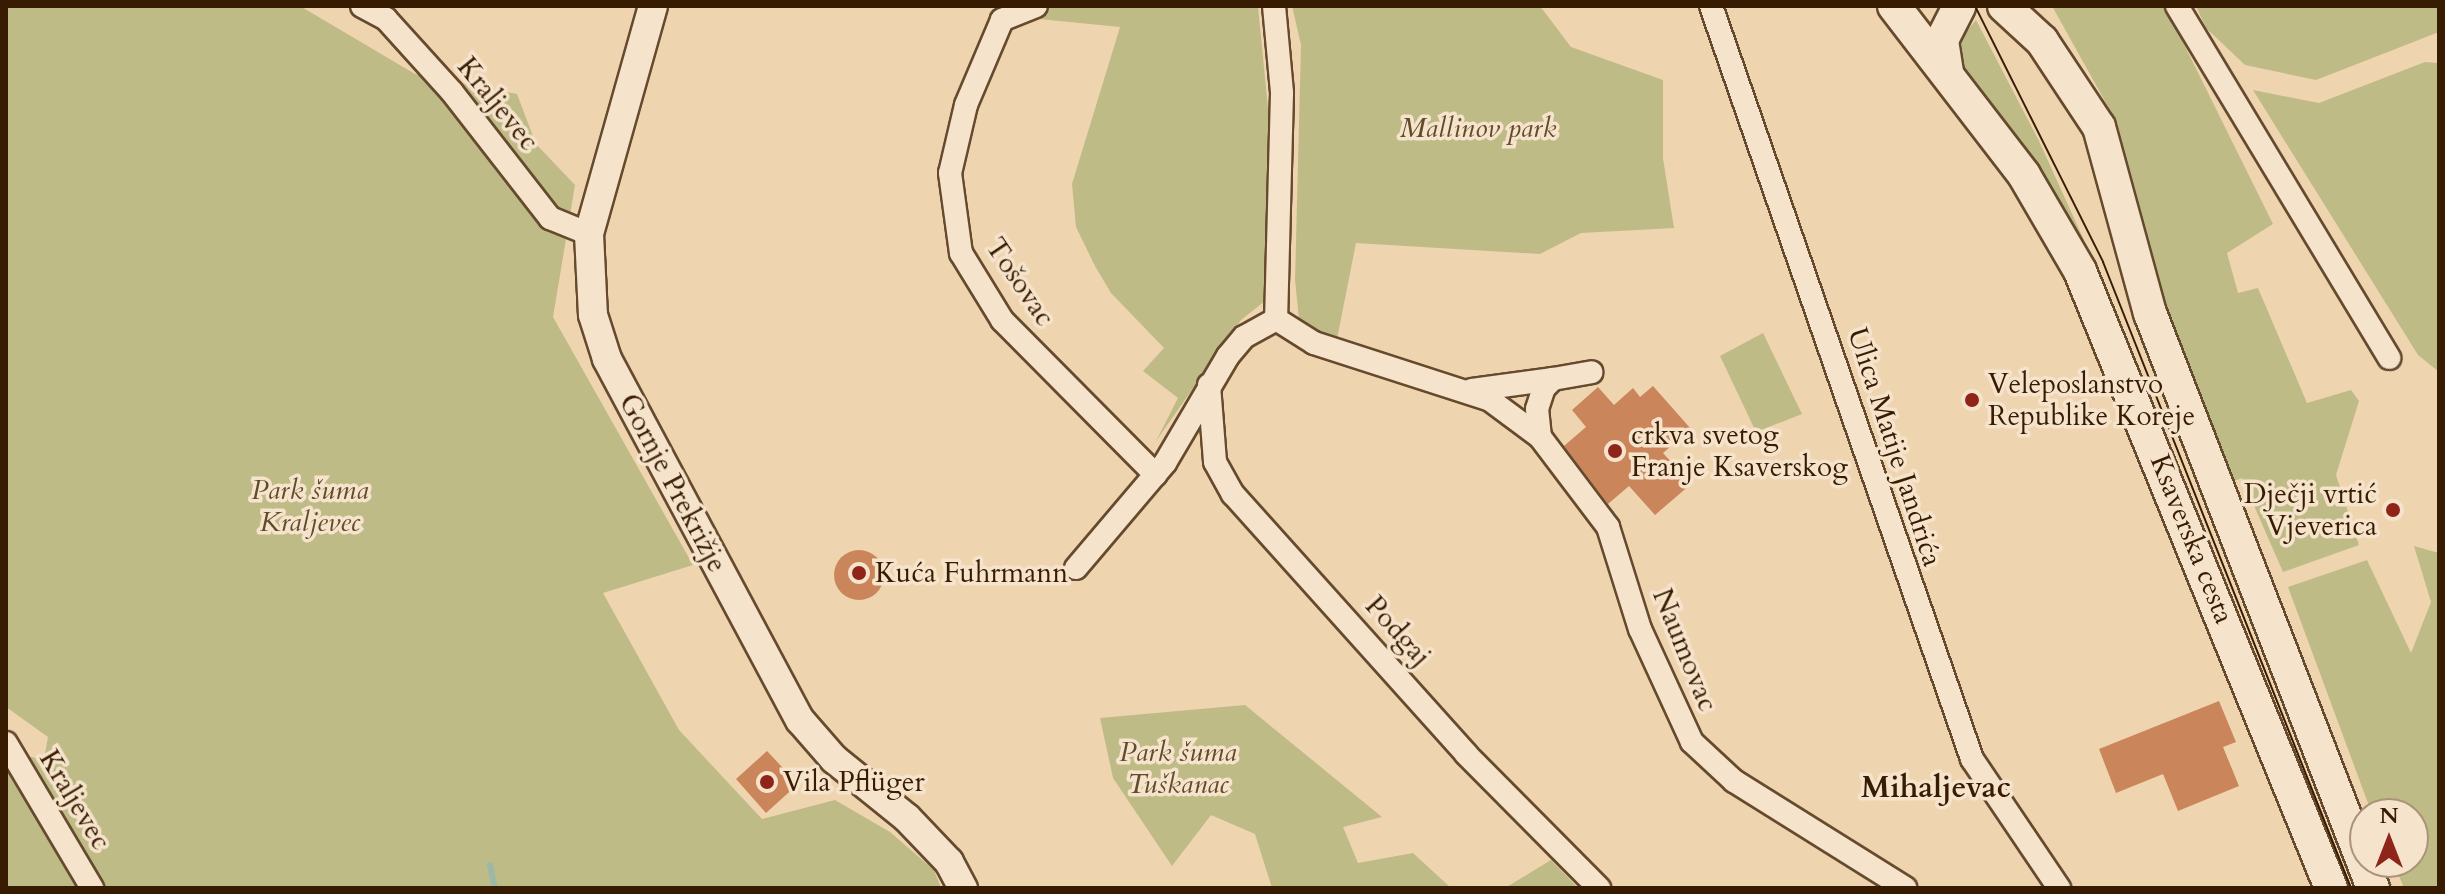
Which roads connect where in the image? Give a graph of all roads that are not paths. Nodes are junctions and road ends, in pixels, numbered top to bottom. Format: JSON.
{"nodes":[{"id":1,"x":362,"y":6,"type":"edge"},
{"id":2,"x":653,"y":6,"type":"edge"},
{"id":3,"x":1036,"y":6,"type":"edge"},
{"id":4,"x":1274,"y":6,"type":"edge"},
{"id":5,"x":1711,"y":6,"type":"edge"},
{"id":6,"x":1894,"y":6,"type":"edge"},
{"id":7,"x":1903,"y":6,"type":"edge"},
{"id":8,"x":2004,"y":6,"type":"edge"},
{"id":9,"x":2038,"y":6,"type":"edge"},
{"id":10,"x":2177,"y":6,"type":"edge"},
{"id":11,"x":1957,"y":8,"type":"edge"},
{"id":12,"x":1947,"y":72,"type":"junction"},
{"id":13,"x":2086,"y":102,"type":"junction"},
{"id":14,"x":589,"y":234,"type":"junction"},
{"id":15,"x":1276,"y":319,"type":"junction"},
{"id":16,"x":2389,"y":358,"type":"dead end"},
{"id":17,"x":1591,"y":372,"type":"dead end"},
{"id":18,"x":1553,"y":379,"type":"junction"},
{"id":19,"x":1209,"y":385,"type":"junction"},
{"id":20,"x":1462,"y":390,"type":"junction"},
{"id":21,"x":1540,"y":437,"type":"junction"},
{"id":22,"x":1156,"y":475,"type":"junction"},
{"id":23,"x":1076,"y":568,"type":"dead end"},
{"id":24,"x":6,"y":743,"type":"edge"},
{"id":25,"x":92,"y":888,"type":"edge"},
{"id":26,"x":963,"y":888,"type":"edge"},
{"id":27,"x":1599,"y":888,"type":"edge"},
{"id":28,"x":1905,"y":888,"type":"edge"},
{"id":29,"x":2059,"y":888,"type":"edge"},
{"id":30,"x":2331,"y":888,"type":"edge"},
{"id":31,"x":2373,"y":888,"type":"edge"}],
"edges":[{"from":1,"to":14,"type":"street","name":"Kraljevec"},
{"from":2,"to":14,"type":"street","name":"Gornje Prekrižje"},
{"from":3,"to":22,"type":"street","name":"Tošovac"},
{"from":4,"to":15,"type":"street"},
{"from":5,"to":29,"type":"street","name":"Ulica Matije Jandrića"},
{"from":6,"to":12,"type":"main road","name":"Ksaverska cesta"},
{"from":7,"to":11,"type":"main road"},
{"from":8,"to":13,"type":"main road","name":"Ksaverska cesta"},
{"from":9,"to":13,"type":"main road"},
{"from":10,"to":16,"type":"street"},
{"from":11,"to":12,"type":"main road"},
{"from":12,"to":30,"type":"main road","name":"Ksaverska cesta"},
{"from":13,"to":31,"type":"main road","name":"Ksaverska cesta"},
{"from":14,"to":26,"type":"street","name":"Gornje Prekrižje"},
{"from":15,"to":19,"type":"street"},
{"from":15,"to":20,"type":"street","name":"Naumovac"},
{"from":17,"to":18,"type":"street"},
{"from":18,"to":20,"type":"street","name":"Naumovac"},
{"from":18,"to":21,"type":"street"},
{"from":19,"to":22,"type":"street"},
{"from":19,"to":27,"type":"street","name":"Podgaj"},
{"from":20,"to":21,"type":"street","name":"Naumovac"},
{"from":21,"to":28,"type":"street","name":"Naumovac"},
{"from":22,"to":23,"type":"street"},
{"from":24,"to":25,"type":"street","name":"Kraljevec"}]}
